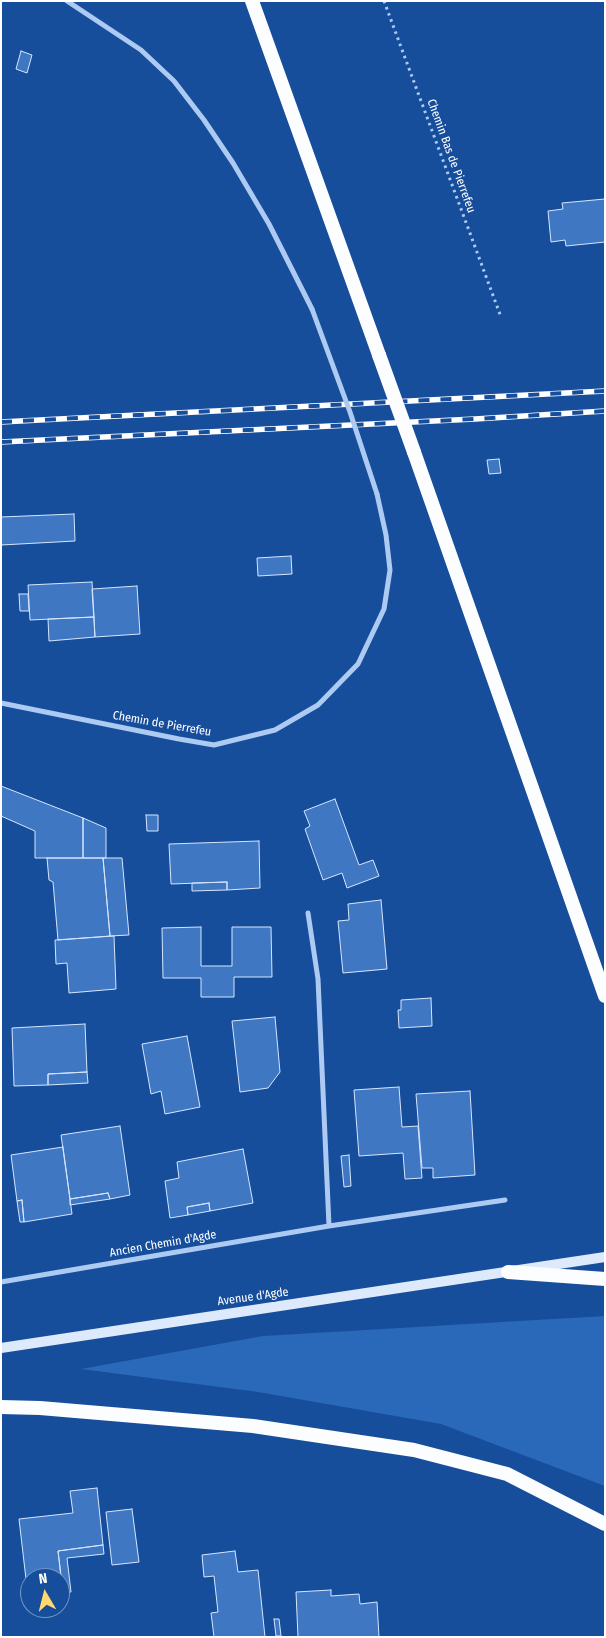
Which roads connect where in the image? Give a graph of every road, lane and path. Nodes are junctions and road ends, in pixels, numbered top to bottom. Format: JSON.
{"nodes":[{"id":1,"x":67,"y":1,"type":"edge"},
{"id":2,"x":252,"y":1,"type":"edge"},
{"id":3,"x":384,"y":1,"type":"edge"},
{"id":4,"x":501,"y":317,"type":"dead end"},
{"id":5,"x":1,"y":703,"type":"edge"},
{"id":6,"x":308,"y":913,"type":"dead end"},
{"id":7,"x":605,"y":996,"type":"edge"},
{"id":8,"x":506,"y":1200,"type":"dead end"},
{"id":9,"x":329,"y":1226,"type":"junction"},
{"id":10,"x":605,"y":1256,"type":"edge"},
{"id":11,"x":508,"y":1272,"type":"junction"},
{"id":12,"x":605,"y":1279,"type":"edge"},
{"id":13,"x":1,"y":1282,"type":"edge"},
{"id":14,"x":1,"y":1348,"type":"edge"},
{"id":15,"x":1,"y":1407,"type":"edge"},
{"id":16,"x":605,"y":1524,"type":"edge"}],
"edges":[{"from":1,"to":5,"type":"street","name":"Chemin de Pierrefeu","bridge":true},
{"from":2,"to":7,"type":"highway","bridge":true},
{"from":3,"to":4,"type":"path","name":"Chemin Bas de Pierrefeu"},
{"from":6,"to":9,"type":"street"},
{"from":8,"to":9,"type":"street","name":"Ancien Chemin d'Agde"},
{"from":9,"to":13,"type":"street","name":"Ancien Chemin d'Agde"},
{"from":10,"to":11,"type":"main road","name":"Avenue d'Agde"},
{"from":11,"to":12,"type":"highway"},
{"from":11,"to":14,"type":"main road","name":"Avenue d'Agde"},
{"from":15,"to":16,"type":"highway"}]}
